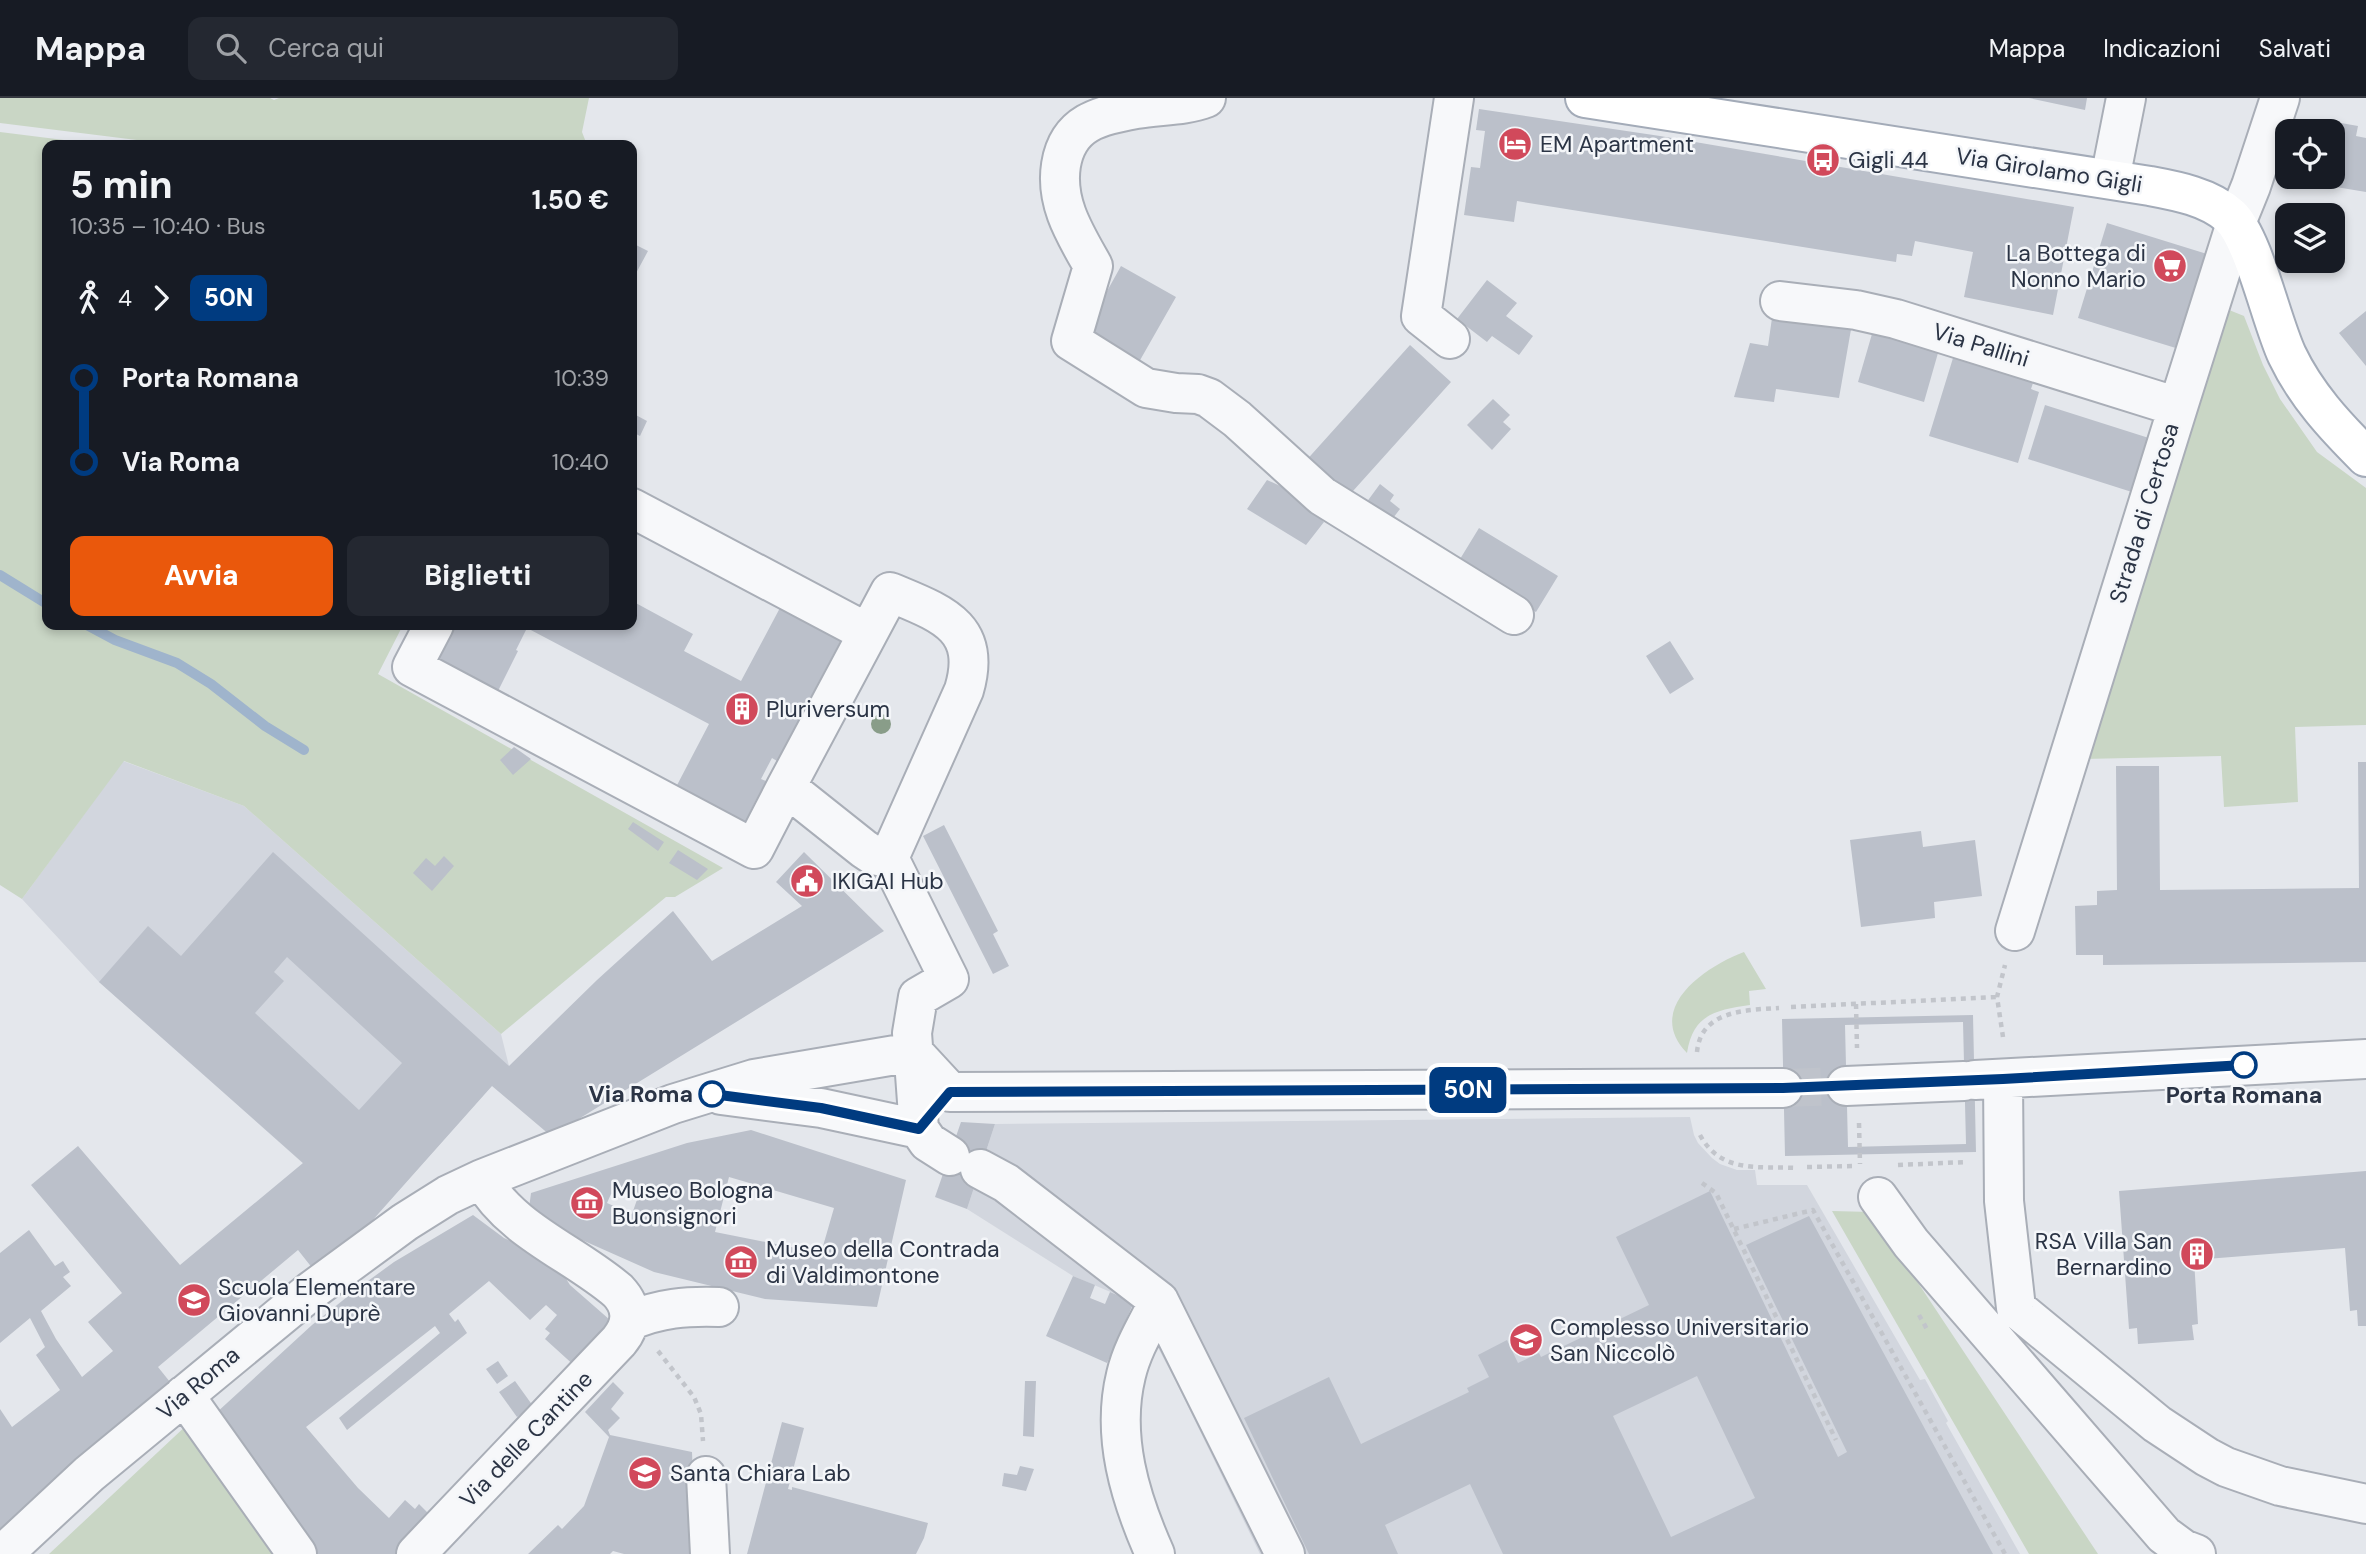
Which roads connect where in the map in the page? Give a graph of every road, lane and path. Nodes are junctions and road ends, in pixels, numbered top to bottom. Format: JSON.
{"nodes":[{"id":1,"x":1206,"y":98,"type":"edge"},
{"id":2,"x":1454,"y":98,"type":"edge"},
{"id":3,"x":1585,"y":98,"type":"edge"},
{"id":4,"x":2126,"y":98,"type":"edge"},
{"id":5,"x":2280,"y":98,"type":"edge"},
{"id":6,"x":2110,"y":179,"type":"junction"},
{"id":7,"x":2236,"y":223,"type":"junction"},
{"id":8,"x":1780,"y":301,"type":"dead end"},
{"id":9,"x":1450,"y":339,"type":"dead end"},
{"id":10,"x":2178,"y":407,"type":"junction"},
{"id":11,"x":2366,"y":457,"type":"edge"},
{"id":12,"x":637,"y":511,"type":"edge"},
{"id":13,"x":1514,"y":615,"type":"dead end"},
{"id":14,"x":431,"y":630,"type":"edge"},
{"id":15,"x":868,"y":634,"type":"junction"},
{"id":16,"x":786,"y":788,"type":"junction"},
{"id":17,"x":889,"y":858,"type":"junction"},
{"id":18,"x":2015,"y":931,"type":"dead end"},
{"id":19,"x":1791,"y":1007,"type":"dead end"},
{"id":20,"x":1779,"y":1008,"type":"dead end"},
{"id":21,"x":2003,"y":1037,"type":"dead end"},
{"id":22,"x":913,"y":1052,"type":"junction"},
{"id":23,"x":1696,"y":1058,"type":"dead end"},
{"id":24,"x":2366,"y":1059,"type":"edge"},
{"id":25,"x":1980,"y":1080,"type":"junction"},
{"id":26,"x":1846,"y":1086,"type":"tunnel mouth"},
{"id":27,"x":1783,"y":1088,"type":"tunnel mouth"},
{"id":28,"x":950,"y":1092,"type":"junction"},
{"id":29,"x":712,"y":1094,"type":"junction"},
{"id":30,"x":919,"y":1129,"type":"junction"},
{"id":31,"x":1700,"y":1135,"type":"dead end"},
{"id":32,"x":2003,"y":1160,"type":"junction"},
{"id":33,"x":1807,"y":1167,"type":"dead end"},
{"id":34,"x":1797,"y":1168,"type":"dead end"},
{"id":35,"x":1879,"y":1176,"type":"junction"},
{"id":36,"x":482,"y":1179,"type":"junction"},
{"id":37,"x":1702,"y":1183,"type":"dead end"},
{"id":38,"x":1734,"y":1230,"type":"junction"},
{"id":39,"x":1160,"y":1301,"type":"junction"},
{"id":40,"x":719,"y":1307,"type":"dead end"},
{"id":41,"x":630,"y":1321,"type":"junction"},
{"id":42,"x":184,"y":1395,"type":"junction"},
{"id":43,"x":1836,"y":1440,"type":"dead end"},
{"id":44,"x":706,"y":1476,"type":"joint"},
{"id":45,"x":2366,"y":1504,"type":"edge"},
{"id":46,"x":3,"y":1554,"type":"edge"},
{"id":47,"x":298,"y":1554,"type":"edge"},
{"id":48,"x":416,"y":1554,"type":"edge"},
{"id":49,"x":710,"y":1554,"type":"edge"},
{"id":50,"x":1155,"y":1554,"type":"edge"},
{"id":51,"x":1285,"y":1554,"type":"edge"},
{"id":52,"x":2005,"y":1554,"type":"edge"},
{"id":53,"x":2196,"y":1554,"type":"edge"}],
"edges":[{"from":1,"to":13,"type":"street"},
{"from":2,"to":9,"type":"street"},
{"from":3,"to":6,"type":"main road","name":"Via Girolamo Gigli"},
{"from":4,"to":6,"type":"street"},
{"from":5,"to":7,"type":"street","name":"Strada di Certosa"},
{"from":6,"to":7,"type":"main road","name":"Via Girolamo Gigli"},
{"from":7,"to":10,"type":"street","name":"Strada di Certosa"},
{"from":7,"to":11,"type":"main road"},
{"from":8,"to":10,"type":"street","name":"Via Pallini"},
{"from":10,"to":18,"type":"street","name":"Strada di Certosa"},
{"from":12,"to":15,"type":"street"},
{"from":14,"to":16,"type":"street"},
{"from":15,"to":16,"type":"street"},
{"from":15,"to":17,"type":"street"},
{"from":16,"to":17,"type":"street"},
{"from":17,"to":22,"type":"street"},
{"from":19,"to":21,"type":"path"},
{"from":20,"to":23,"type":"path"},
{"from":22,"to":28,"type":"street"},
{"from":22,"to":29,"type":"street","name":"Via Roma"},
{"from":22,"to":30,"type":"street"},
{"from":24,"to":25,"type":"street"},
{"from":25,"to":26,"type":"street"},
{"from":25,"to":32,"type":"street"},
{"from":27,"to":28,"type":"street"},
{"from":28,"to":30,"type":"street"},
{"from":29,"to":30,"type":"street","name":"Via Roma"},
{"from":29,"to":36,"type":"street","name":"Via Roma"},
{"from":30,"to":39,"type":"street"},
{"from":31,"to":34,"type":"path"},
{"from":32,"to":35,"type":"path"},
{"from":32,"to":45,"type":"street"},
{"from":33,"to":35,"type":"path"},
{"from":35,"to":53,"type":"street"},
{"from":36,"to":41,"type":"street"},
{"from":36,"to":42,"type":"street","name":"Via Roma"},
{"from":37,"to":38,"type":"path"},
{"from":38,"to":43,"type":"path"},
{"from":38,"to":52,"type":"path"},
{"from":39,"to":50,"type":"street"},
{"from":39,"to":51,"type":"street"},
{"from":40,"to":41,"type":"street"},
{"from":41,"to":44,"type":"path"},
{"from":41,"to":48,"type":"street","name":"Via delle Cantine"},
{"from":42,"to":46,"type":"street","name":"Via Roma"},
{"from":42,"to":47,"type":"street"},
{"from":44,"to":49,"type":"street"}]}
